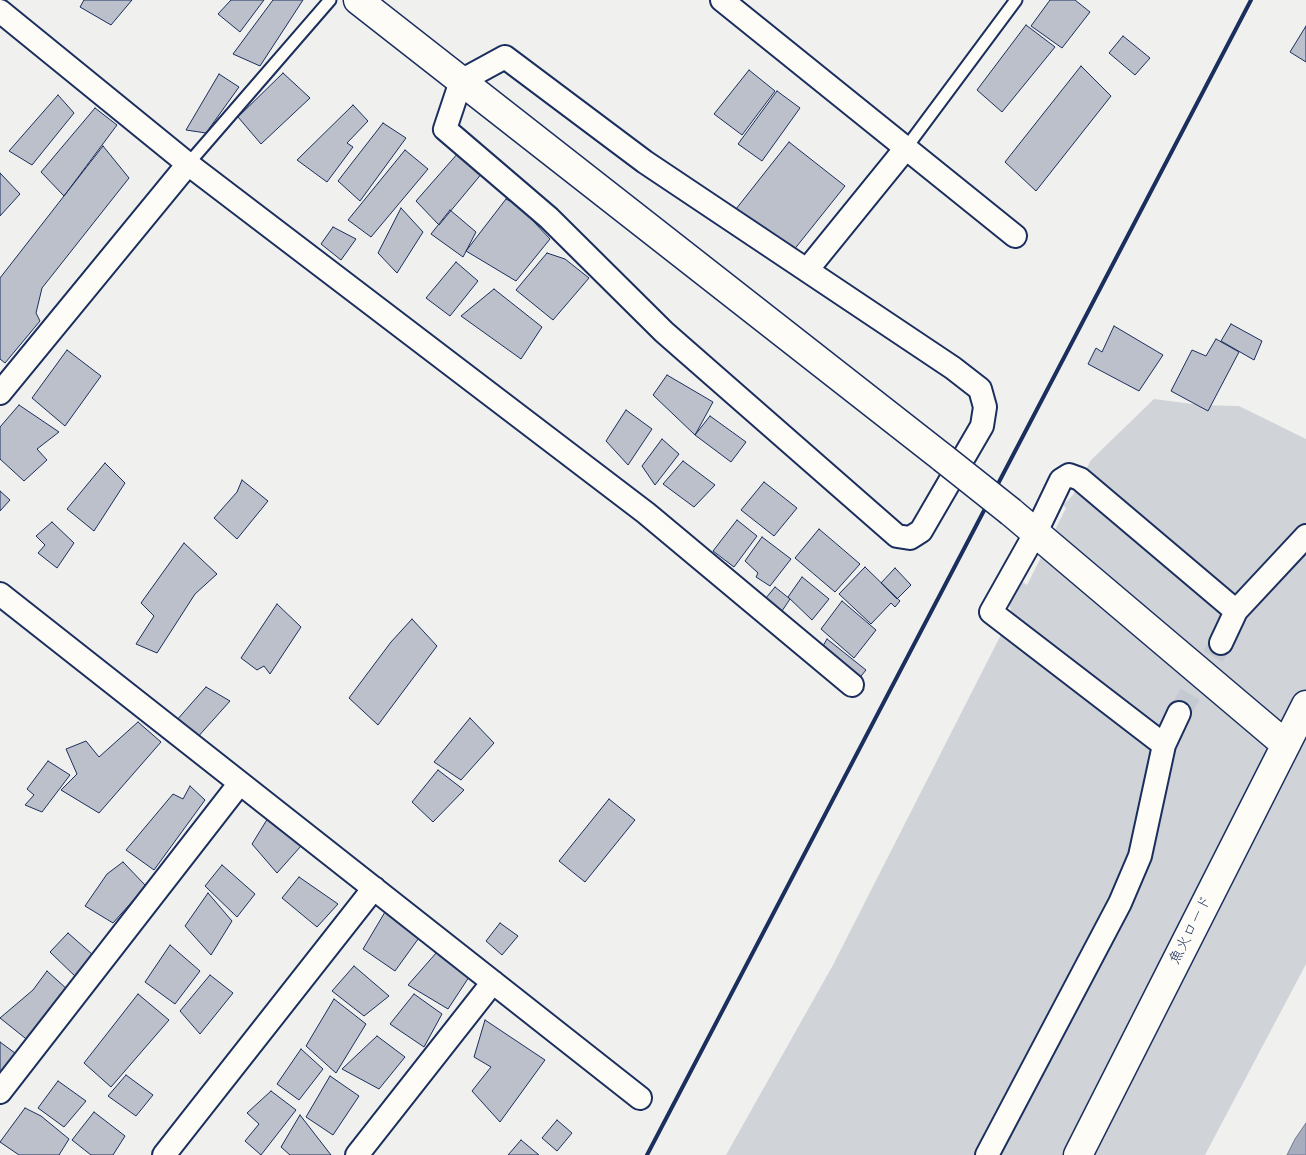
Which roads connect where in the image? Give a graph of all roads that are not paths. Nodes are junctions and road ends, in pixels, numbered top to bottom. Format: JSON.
{"nodes":[{"id":1,"x":330,"y":0,"type":"edge"},
{"id":2,"x":358,"y":0,"type":"edge"},
{"id":3,"x":722,"y":0,"type":"edge"},
{"id":4,"x":1016,"y":0,"type":"edge"},
{"id":5,"x":0,"y":11,"type":"edge"},
{"id":6,"x":461,"y":81,"type":"junction"},
{"id":7,"x":906,"y":148,"type":"junction"},
{"id":8,"x":188,"y":164,"type":"junction"},
{"id":9,"x":1015,"y":236,"type":"dead end"},
{"id":10,"x":807,"y":270,"type":"junction"},
{"id":11,"x":0,"y":392,"type":"edge"},
{"id":12,"x":1036,"y":532,"type":"junction"},
{"id":13,"x":1306,"y":536,"type":"edge"},
{"id":14,"x":0,"y":594,"type":"edge"},
{"id":15,"x":1236,"y":611,"type":"junction"},
{"id":16,"x":1221,"y":643,"type":"tunnel mouth"},
{"id":17,"x":852,"y":685,"type":"dead end"},
{"id":18,"x":1306,"y":705,"type":"edge"},
{"id":19,"x":1179,"y":713,"type":"tunnel mouth"},
{"id":20,"x":1286,"y":744,"type":"junction"},
{"id":21,"x":1164,"y":745,"type":"junction"},
{"id":22,"x":240,"y":783,"type":"junction"},
{"id":23,"x":374,"y":888,"type":"junction"},
{"id":24,"x":493,"y":982,"type":"junction"},
{"id":25,"x":0,"y":1092,"type":"edge"},
{"id":26,"x":640,"y":1098,"type":"dead end"},
{"id":27,"x":164,"y":1155,"type":"edge"},
{"id":28,"x":357,"y":1155,"type":"edge"},
{"id":29,"x":987,"y":1155,"type":"edge"},
{"id":30,"x":1078,"y":1155,"type":"edge"}],
"edges":[{"from":1,"to":8,"type":"lane"},
{"from":2,"to":6,"type":"street"},
{"from":3,"to":7,"type":"street"},
{"from":4,"to":7,"type":"lane"},
{"from":5,"to":8,"type":"street"},
{"from":6,"to":10,"type":"street"},
{"from":6,"to":10,"type":"street"},
{"from":6,"to":12,"type":"street","bridge":true},
{"from":7,"to":9,"type":"street"},
{"from":7,"to":10,"type":"street"},
{"from":8,"to":11,"type":"street"},
{"from":8,"to":17,"type":"street"},
{"from":12,"to":15,"type":"street"},
{"from":12,"to":20,"type":"street"},
{"from":12,"to":21,"type":"street"},
{"from":13,"to":15,"type":"street"},
{"from":14,"to":22,"type":"street"},
{"from":15,"to":16,"type":"street"},
{"from":18,"to":20,"type":"street","name":"魚火ロード"},
{"from":19,"to":21,"type":"street"},
{"from":20,"to":30,"type":"street","name":"魚火ロード"},
{"from":21,"to":29,"type":"street"},
{"from":22,"to":23,"type":"street"},
{"from":22,"to":25,"type":"street"},
{"from":23,"to":24,"type":"street"},
{"from":23,"to":27,"type":"street"},
{"from":24,"to":26,"type":"street"},
{"from":24,"to":28,"type":"street"}]}
